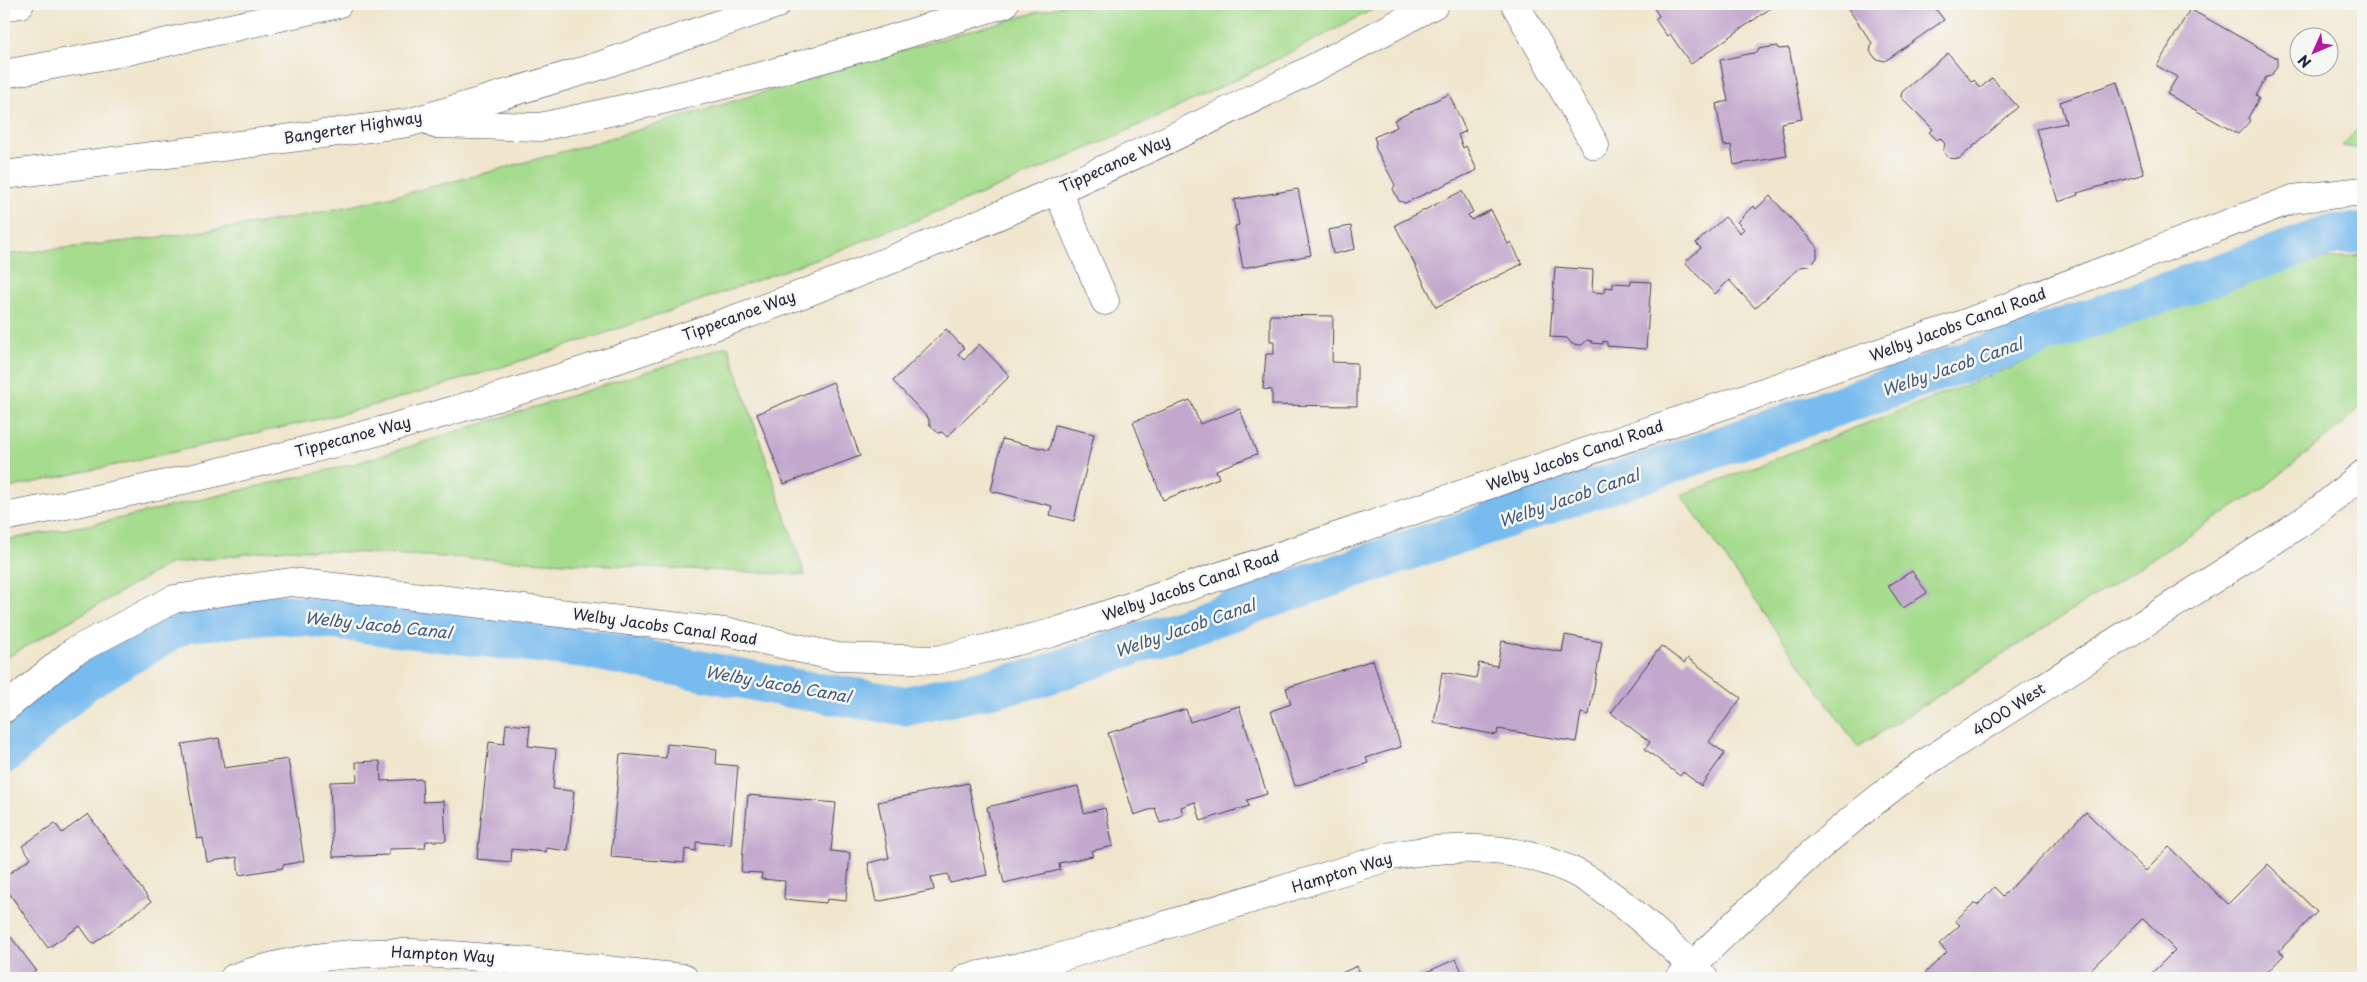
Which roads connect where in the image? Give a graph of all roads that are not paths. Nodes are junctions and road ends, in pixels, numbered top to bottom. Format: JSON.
{"nodes":[{"id":1,"x":20,"y":4,"type":"edge"},
{"id":2,"x":338,"y":4,"type":"edge"},
{"id":3,"x":777,"y":4,"type":"edge"},
{"id":4,"x":1004,"y":4,"type":"edge"},
{"id":5,"x":1435,"y":4,"type":"edge"},
{"id":6,"x":1515,"y":4,"type":"edge"},
{"id":7,"x":4,"y":7,"type":"edge"},
{"id":8,"x":4,"y":74,"type":"edge"},
{"id":9,"x":408,"y":123,"type":"junction"},
{"id":10,"x":1595,"y":145,"type":"dead end"},
{"id":11,"x":4,"y":176,"type":"edge"},
{"id":12,"x":1057,"y":190,"type":"junction"},
{"id":13,"x":2363,"y":191,"type":"edge"},
{"id":14,"x":1105,"y":301,"type":"dead end"},
{"id":15,"x":2363,"y":474,"type":"edge"},
{"id":16,"x":4,"y":517,"type":"edge"},
{"id":17,"x":4,"y":709,"type":"edge"},
{"id":18,"x":1692,"y":974,"type":"edge"},
{"id":19,"x":234,"y":978,"type":"edge"},
{"id":20,"x":684,"y":978,"type":"edge"},
{"id":21,"x":966,"y":978,"type":"edge"}],
"edges":[{"from":1,"to":7,"type":"main road"},
{"from":2,"to":8,"type":"main road"},
{"from":3,"to":9,"type":"main road","name":"Bangerter Highway"},
{"from":4,"to":9,"type":"main road"},
{"from":5,"to":12,"type":"main road","name":"Tippecanoe Way"},
{"from":6,"to":10,"type":"main road"},
{"from":9,"to":11,"type":"main road","name":"Bangerter Highway"},
{"from":12,"to":14,"type":"main road"},
{"from":12,"to":16,"type":"main road","name":"Tippecanoe Way"},
{"from":13,"to":17,"type":"main road","name":"Welby Jacobs Canal Road"},
{"from":15,"to":18,"type":"main road","name":"4000 West"},
{"from":18,"to":21,"type":"main road","name":"Hampton Way"},
{"from":19,"to":20,"type":"main road","name":"Hampton Way"}]}
